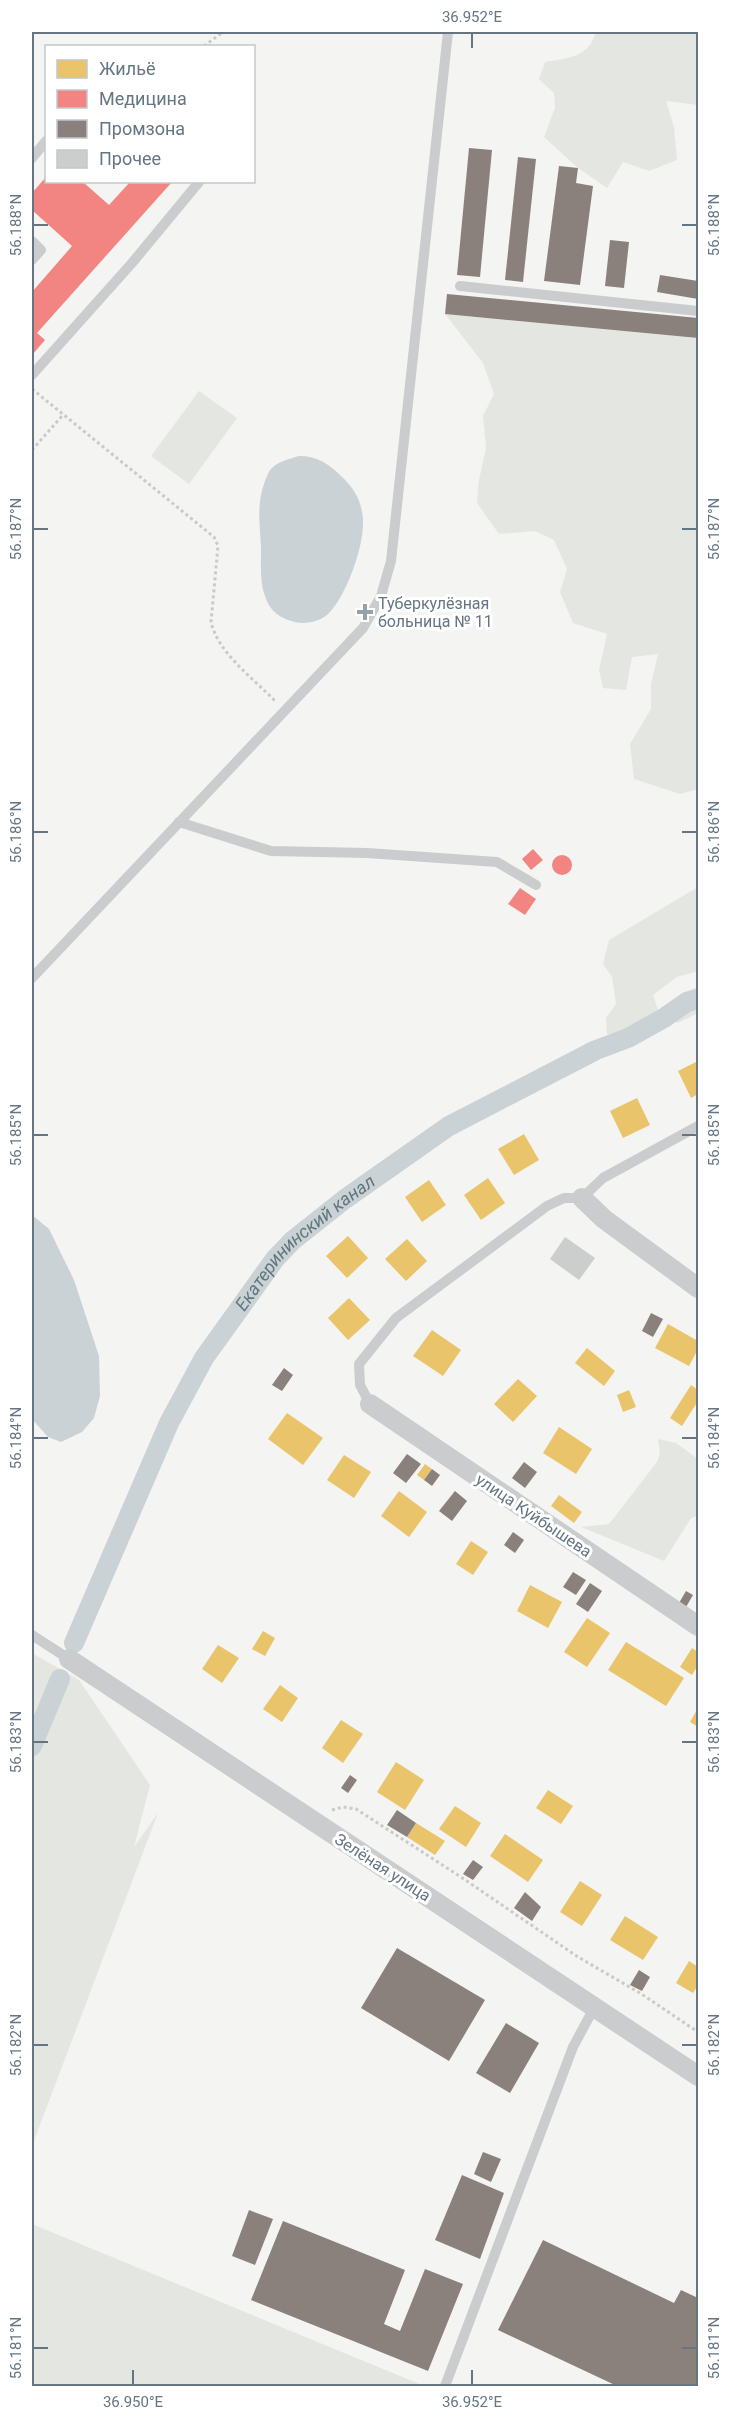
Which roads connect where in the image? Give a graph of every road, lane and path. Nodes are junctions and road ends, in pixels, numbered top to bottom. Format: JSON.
{"nodes":[{"id":1,"x":223,"y":32,"type":"edge"},
{"id":2,"x":448,"y":32,"type":"edge"},
{"id":3,"x":205,"y":45,"type":"edge"},
{"id":4,"x":45,"y":142,"type":"edge"},
{"id":5,"x":32,"y":158,"type":"edge"},
{"id":6,"x":198,"y":183,"type":"edge"},
{"id":7,"x":32,"y":241,"type":"edge"},
{"id":8,"x":32,"y":260,"type":"edge"},
{"id":9,"x":460,"y":286,"type":"dead end"},
{"id":10,"x":699,"y":311,"type":"edge"},
{"id":11,"x":32,"y":375,"type":"edge"},
{"id":12,"x":32,"y":389,"type":"edge"},
{"id":13,"x":62,"y":416,"type":"junction"},
{"id":14,"x":32,"y":450,"type":"edge"},
{"id":15,"x":284,"y":710,"type":"junction"},
{"id":16,"x":179,"y":822,"type":"junction"},
{"id":17,"x":536,"y":885,"type":"dead end"},
{"id":18,"x":32,"y":978,"type":"edge"},
{"id":19,"x":699,"y":1126,"type":"edge"},
{"id":20,"x":582,"y":1198,"type":"junction"},
{"id":21,"x":699,"y":1288,"type":"edge"},
{"id":22,"x":370,"y":1404,"type":"joint"},
{"id":23,"x":699,"y":1626,"type":"edge"},
{"id":24,"x":32,"y":1635,"type":"edge"},
{"id":25,"x":69,"y":1659,"type":"joint"},
{"id":26,"x":307,"y":1817,"type":"junction"},
{"id":27,"x":594,"y":2008,"type":"junction"},
{"id":28,"x":699,"y":2032,"type":"edge"},
{"id":29,"x":699,"y":2076,"type":"edge"},
{"id":30,"x":445,"y":2386,"type":"edge"}],
"edges":[{"from":1,"to":3,"type":"path"},
{"from":2,"to":15,"type":"lane"},
{"from":4,"to":5,"type":"lane"},
{"from":6,"to":11,"type":"lane"},
{"from":7,"to":8,"type":"lane"},
{"from":9,"to":10,"type":"lane"},
{"from":12,"to":13,"type":"path"},
{"from":13,"to":14,"type":"path"},
{"from":13,"to":15,"type":"path"},
{"from":15,"to":16,"type":"lane"},
{"from":16,"to":17,"type":"lane"},
{"from":16,"to":18,"type":"lane"},
{"from":19,"to":20,"type":"lane"},
{"from":20,"to":21,"type":"street"},
{"from":20,"to":22,"type":"lane"},
{"from":22,"to":23,"type":"street","name":"улица Куйбышева"},
{"from":24,"to":25,"type":"lane"},
{"from":25,"to":26,"type":"street","name":"Зелёная улица"},
{"from":26,"to":27,"type":"street","name":"Зелёная улица"},
{"from":26,"to":28,"type":"path"},
{"from":27,"to":29,"type":"street","name":"Зелёная улица"},
{"from":27,"to":30,"type":"lane"}]}
